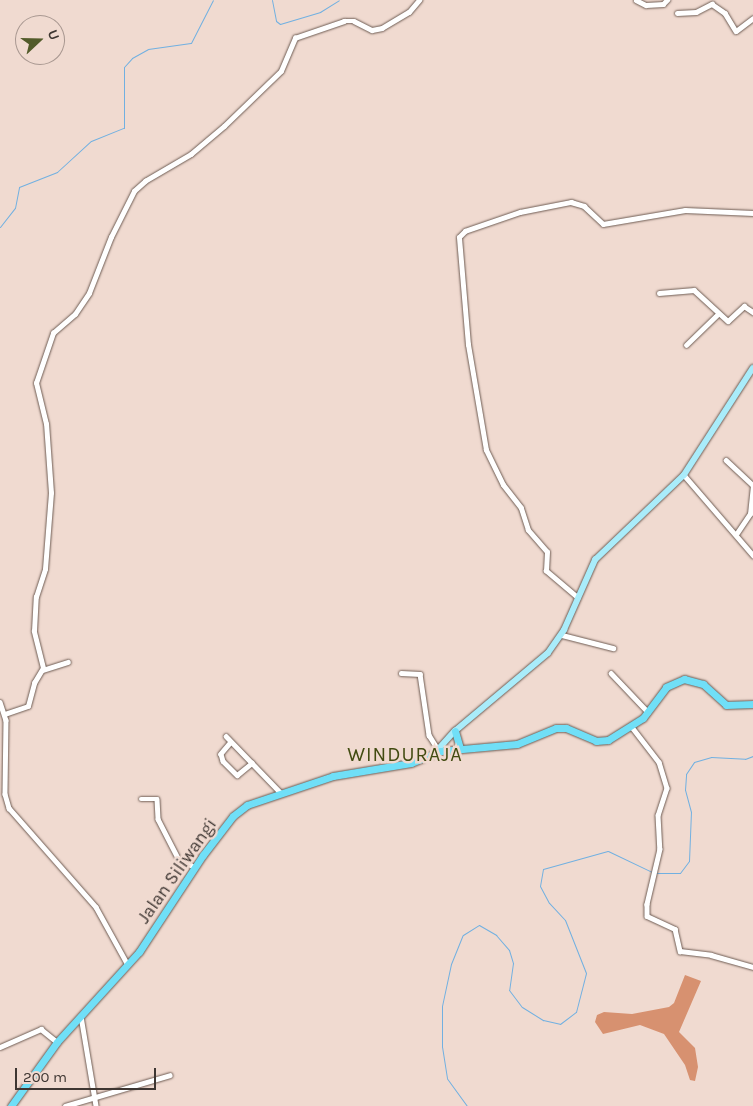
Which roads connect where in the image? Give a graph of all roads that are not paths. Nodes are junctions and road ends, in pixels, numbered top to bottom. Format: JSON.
{"nodes":[{"id":1,"x":419,"y":0,"type":"edge"},
{"id":2,"x":636,"y":0,"type":"edge"},
{"id":3,"x":667,"y":0,"type":"edge"},
{"id":4,"x":677,"y":13,"type":"dead end"},
{"id":5,"x":753,"y":18,"type":"edge"},
{"id":6,"x":753,"y":212,"type":"edge"},
{"id":7,"x":659,"y":293,"type":"dead end"},
{"id":8,"x":753,"y":312,"type":"edge"},
{"id":9,"x":718,"y":314,"type":"junction"},
{"id":10,"x":686,"y":345,"type":"dead end"},
{"id":11,"x":753,"y":368,"type":"edge"},
{"id":12,"x":726,"y":460,"type":"dead end"},
{"id":13,"x":684,"y":475,"type":"junction"},
{"id":14,"x":753,"y":486,"type":"edge"},
{"id":15,"x":751,"y":514,"type":"edge"},
{"id":16,"x":737,"y":533,"type":"junction"},
{"id":17,"x":753,"y":555,"type":"edge"},
{"id":18,"x":578,"y":598,"type":"junction"},
{"id":19,"x":562,"y":635,"type":"junction"},
{"id":20,"x":613,"y":648,"type":"dead end"},
{"id":21,"x":68,"y":662,"type":"dead end"},
{"id":22,"x":43,"y":670,"type":"junction"},
{"id":23,"x":401,"y":673,"type":"dead end"},
{"id":24,"x":611,"y":673,"type":"dead end"},
{"id":25,"x":0,"y":702,"type":"edge"},
{"id":26,"x":753,"y":704,"type":"edge"},
{"id":27,"x":649,"y":713,"type":"junction"},
{"id":28,"x":5,"y":714,"type":"junction"},
{"id":29,"x":632,"y":727,"type":"junction"},
{"id":30,"x":455,"y":731,"type":"junction"},
{"id":31,"x":226,"y":736,"type":"dead end"},
{"id":32,"x":231,"y":742,"type":"junction"},
{"id":33,"x":460,"y":748,"type":"junction"},
{"id":34,"x":435,"y":751,"type":"junction"},
{"id":35,"x":252,"y":763,"type":"junction"},
{"id":36,"x":280,"y":792,"type":"junction"},
{"id":37,"x":141,"y":799,"type":"dead end"},
{"id":38,"x":194,"y":867,"type":"junction"},
{"id":39,"x":128,"y":965,"type":"junction"},
{"id":40,"x":753,"y":967,"type":"edge"},
{"id":41,"x":81,"y":1016,"type":"junction"},
{"id":42,"x":58,"y":1042,"type":"junction"},
{"id":43,"x":0,"y":1047,"type":"edge"},
{"id":44,"x":170,"y":1075,"type":"dead end"},
{"id":45,"x":95,"y":1097,"type":"junction"},
{"id":46,"x":11,"y":1106,"type":"edge"},
{"id":47,"x":65,"y":1106,"type":"edge"},
{"id":48,"x":96,"y":1106,"type":"edge"}],
"edges":[{"from":1,"to":22,"type":"street"},
{"from":2,"to":3,"type":"street"},
{"from":4,"to":5,"type":"street"},
{"from":6,"to":18,"type":"street"},
{"from":7,"to":9,"type":"street"},
{"from":8,"to":9,"type":"street"},
{"from":9,"to":10,"type":"street"},
{"from":11,"to":13,"type":"main road"},
{"from":12,"to":14,"type":"street"},
{"from":13,"to":16,"type":"street"},
{"from":13,"to":18,"type":"main road"},
{"from":14,"to":15,"type":"street"},
{"from":15,"to":16,"type":"street"},
{"from":16,"to":17,"type":"street"},
{"from":18,"to":19,"type":"main road"},
{"from":19,"to":20,"type":"street"},
{"from":19,"to":30,"type":"main road"},
{"from":21,"to":22,"type":"street"},
{"from":22,"to":28,"type":"street"},
{"from":23,"to":34,"type":"street"},
{"from":24,"to":27,"type":"street"},
{"from":25,"to":28,"type":"street"},
{"from":26,"to":27,"type":"highway","name":"Jalan Siliwangi"},
{"from":27,"to":29,"type":"highway","name":"Jalan Siliwangi"},
{"from":28,"to":39,"type":"street"},
{"from":29,"to":33,"type":"highway","name":"Jalan Siliwangi"},
{"from":29,"to":40,"type":"street"},
{"from":30,"to":33,"type":"highway"},
{"from":30,"to":34,"type":"main road"},
{"from":31,"to":32,"type":"street"},
{"from":32,"to":35,"type":"street"},
{"from":32,"to":35,"type":"street"},
{"from":33,"to":34,"type":"highway","name":"Jalan Siliwangi"},
{"from":34,"to":36,"type":"highway","name":"Jalan Siliwangi"},
{"from":35,"to":36,"type":"street"},
{"from":36,"to":38,"type":"highway","name":"Jalan Siliwangi"},
{"from":37,"to":38,"type":"street"},
{"from":38,"to":39,"type":"highway","name":"Jalan Siliwangi"},
{"from":39,"to":41,"type":"highway","name":"Jalan Siliwangi"},
{"from":41,"to":42,"type":"highway","name":"Jalan Siliwangi"},
{"from":41,"to":45,"type":"street"},
{"from":42,"to":43,"type":"street"},
{"from":42,"to":46,"type":"highway","name":"Jalan Siliwangi"},
{"from":44,"to":45,"type":"street"},
{"from":45,"to":47,"type":"street"},
{"from":45,"to":48,"type":"street"}]}
